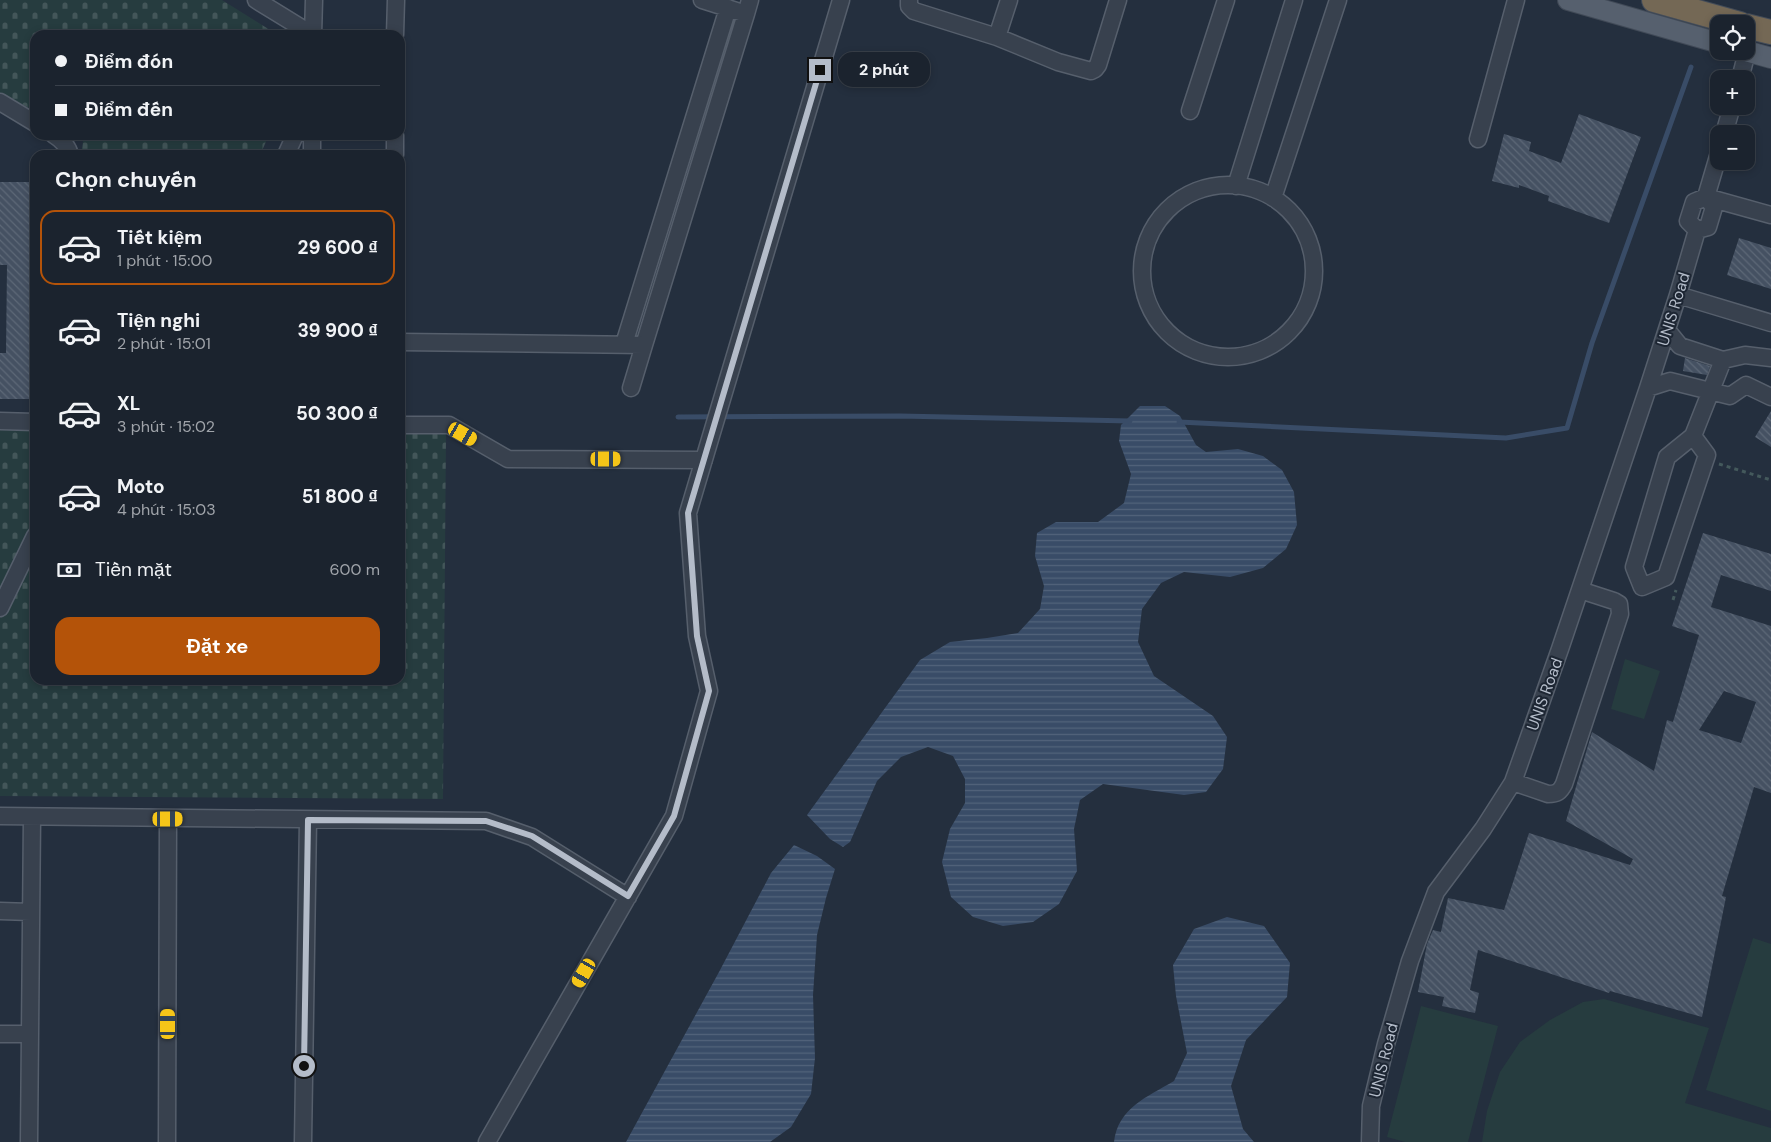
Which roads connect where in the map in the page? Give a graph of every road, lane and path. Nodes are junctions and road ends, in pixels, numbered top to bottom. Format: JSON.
{"nodes":[{"id":1,"x":256,"y":0,"type":"edge"},
{"id":2,"x":314,"y":0,"type":"edge"},
{"id":3,"x":396,"y":0,"type":"edge"},
{"id":4,"x":702,"y":0,"type":"edge"},
{"id":5,"x":841,"y":0,"type":"edge"},
{"id":6,"x":909,"y":0,"type":"edge"},
{"id":7,"x":1009,"y":0,"type":"edge"},
{"id":8,"x":1118,"y":0,"type":"edge"},
{"id":9,"x":1226,"y":0,"type":"edge"},
{"id":10,"x":1294,"y":0,"type":"edge"},
{"id":11,"x":1338,"y":0,"type":"edge"},
{"id":12,"x":1516,"y":0,"type":"edge"},
{"id":13,"x":1568,"y":0,"type":"edge"},
{"id":14,"x":1654,"y":0,"type":"edge"},
{"id":15,"x":748,"y":7,"type":"edge"},
{"id":16,"x":728,"y":8,"type":"junction"},
{"id":17,"x":1710,"y":16,"type":"edge"},
{"id":18,"x":1755,"y":28,"type":"edge"},
{"id":19,"x":305,"y":30,"type":"edge"},
{"id":20,"x":313,"y":30,"type":"edge"},
{"id":21,"x":395,"y":30,"type":"edge"},
{"id":22,"x":1771,"y":32,"type":"edge"},
{"id":23,"x":997,"y":37,"type":"junction"},
{"id":24,"x":1710,"y":41,"type":"edge"},
{"id":25,"x":1755,"y":53,"type":"edge"},
{"id":26,"x":1771,"y":58,"type":"edge"},
{"id":27,"x":0,"y":102,"type":"edge"},
{"id":28,"x":1190,"y":111,"type":"dead end"},
{"id":29,"x":30,"y":120,"type":"edge"},
{"id":30,"x":1478,"y":139,"type":"dead end"},
{"id":31,"x":1714,"y":170,"type":"edge"},
{"id":32,"x":674,"y":182,"type":"junction"},
{"id":33,"x":1236,"y":186,"type":"junction"},
{"id":34,"x":692,"y":188,"type":"junction"},
{"id":35,"x":1706,"y":196,"type":"junction"},
{"id":36,"x":1274,"y":198,"type":"junction"},
{"id":37,"x":1771,"y":215,"type":"edge"},
{"id":38,"x":1678,"y":295,"type":"junction"},
{"id":39,"x":1771,"y":323,"type":"edge"},
{"id":40,"x":1667,"y":330,"type":"junction"},
{"id":41,"x":405,"y":342,"type":"edge"},
{"id":42,"x":624,"y":344,"type":"junction"},
{"id":43,"x":644,"y":345,"type":"junction"},
{"id":44,"x":1771,"y":358,"type":"edge"},
{"id":45,"x":1723,"y":360,"type":"junction"},
{"id":46,"x":631,"y":388,"type":"dead end"},
{"id":47,"x":1648,"y":388,"type":"junction"},
{"id":48,"x":1712,"y":392,"type":"junction"},
{"id":49,"x":1771,"y":396,"type":"edge"},
{"id":50,"x":0,"y":421,"type":"edge"},
{"id":51,"x":30,"y":422,"type":"edge"},
{"id":52,"x":405,"y":425,"type":"edge"},
{"id":53,"x":1693,"y":436,"type":"junction"},
{"id":54,"x":704,"y":460,"type":"junction"},
{"id":55,"x":1715,"y":473,"type":"dead end"},
{"id":56,"x":1771,"y":480,"type":"edge"},
{"id":57,"x":30,"y":546,"type":"edge"},
{"id":58,"x":1679,"y":582,"type":"dead end"},
{"id":59,"x":1580,"y":590,"type":"junction"},
{"id":60,"x":1672,"y":600,"type":"dead end"},
{"id":61,"x":0,"y":608,"type":"edge"},
{"id":62,"x":1513,"y":782,"type":"junction"},
{"id":63,"x":0,"y":816,"type":"edge"},
{"id":64,"x":32,"y":816,"type":"junction"},
{"id":65,"x":168,"y":819,"type":"junction"},
{"id":66,"x":308,"y":820,"type":"junction"},
{"id":67,"x":628,"y":896,"type":"junction"},
{"id":68,"x":0,"y":911,"type":"edge"},
{"id":69,"x":31,"y":912,"type":"junction"},
{"id":70,"x":0,"y":1034,"type":"edge"},
{"id":71,"x":30,"y":1034,"type":"junction"},
{"id":72,"x":29,"y":1142,"type":"edge"},
{"id":73,"x":167,"y":1142,"type":"edge"},
{"id":74,"x":303,"y":1142,"type":"edge"},
{"id":75,"x":487,"y":1142,"type":"edge"},
{"id":76,"x":1370,"y":1142,"type":"edge"}],
"edges":[{"from":1,"to":19,"type":"street"},
{"from":2,"to":20,"type":"street"},
{"from":3,"to":21,"type":"street"},
{"from":4,"to":16,"type":"street"},
{"from":5,"to":54,"type":"street"},
{"from":6,"to":23,"type":"street"},
{"from":7,"to":23,"type":"street"},
{"from":8,"to":23,"type":"street"},
{"from":9,"to":28,"type":"street"},
{"from":10,"to":33,"type":"street"},
{"from":11,"to":36,"type":"street"},
{"from":12,"to":30,"type":"street"},
{"from":13,"to":24,"type":"main road"},
{"from":14,"to":17,"type":"highway"},
{"from":15,"to":16,"type":"street"},
{"from":15,"to":34,"type":"street"},
{"from":16,"to":32,"type":"street"},
{"from":18,"to":22,"type":"highway"},
{"from":25,"to":26,"type":"main road"},
{"from":27,"to":29,"type":"street"},
{"from":31,"to":35,"type":"street","name":"UNIS Road"},
{"from":32,"to":34,"type":"street"},
{"from":32,"to":42,"type":"street"},
{"from":33,"to":36,"type":"street"},
{"from":33,"to":36,"type":"street"},
{"from":34,"to":43,"type":"street"},
{"from":35,"to":37,"type":"street"},
{"from":35,"to":38,"type":"street","name":"UNIS Road"},
{"from":38,"to":39,"type":"street"},
{"from":38,"to":40,"type":"street","name":"UNIS Road"},
{"from":40,"to":45,"type":"street"},
{"from":40,"to":47,"type":"street","name":"UNIS Road"},
{"from":41,"to":42,"type":"street"},
{"from":42,"to":43,"type":"street"},
{"from":43,"to":46,"type":"street"},
{"from":44,"to":45,"type":"street"},
{"from":45,"to":48,"type":"street"},
{"from":47,"to":48,"type":"street"},
{"from":47,"to":59,"type":"street","name":"UNIS Road"},
{"from":48,"to":49,"type":"street"},
{"from":48,"to":53,"type":"street"},
{"from":50,"to":51,"type":"street"},
{"from":52,"to":54,"type":"street"},
{"from":53,"to":53,"type":"street"},
{"from":54,"to":67,"type":"street"},
{"from":55,"to":56,"type":"path"},
{"from":57,"to":61,"type":"street"},
{"from":58,"to":60,"type":"path"},
{"from":59,"to":62,"type":"street","name":"UNIS Road"},
{"from":59,"to":62,"type":"street"},
{"from":62,"to":76,"type":"street","name":"UNIS Road"},
{"from":63,"to":64,"type":"street"},
{"from":64,"to":65,"type":"street"},
{"from":64,"to":69,"type":"street"},
{"from":65,"to":66,"type":"street"},
{"from":65,"to":73,"type":"street"},
{"from":66,"to":67,"type":"street"},
{"from":66,"to":74,"type":"street"},
{"from":67,"to":75,"type":"street"},
{"from":68,"to":69,"type":"street"},
{"from":69,"to":71,"type":"street"},
{"from":70,"to":71,"type":"street"},
{"from":71,"to":72,"type":"street"}]}
